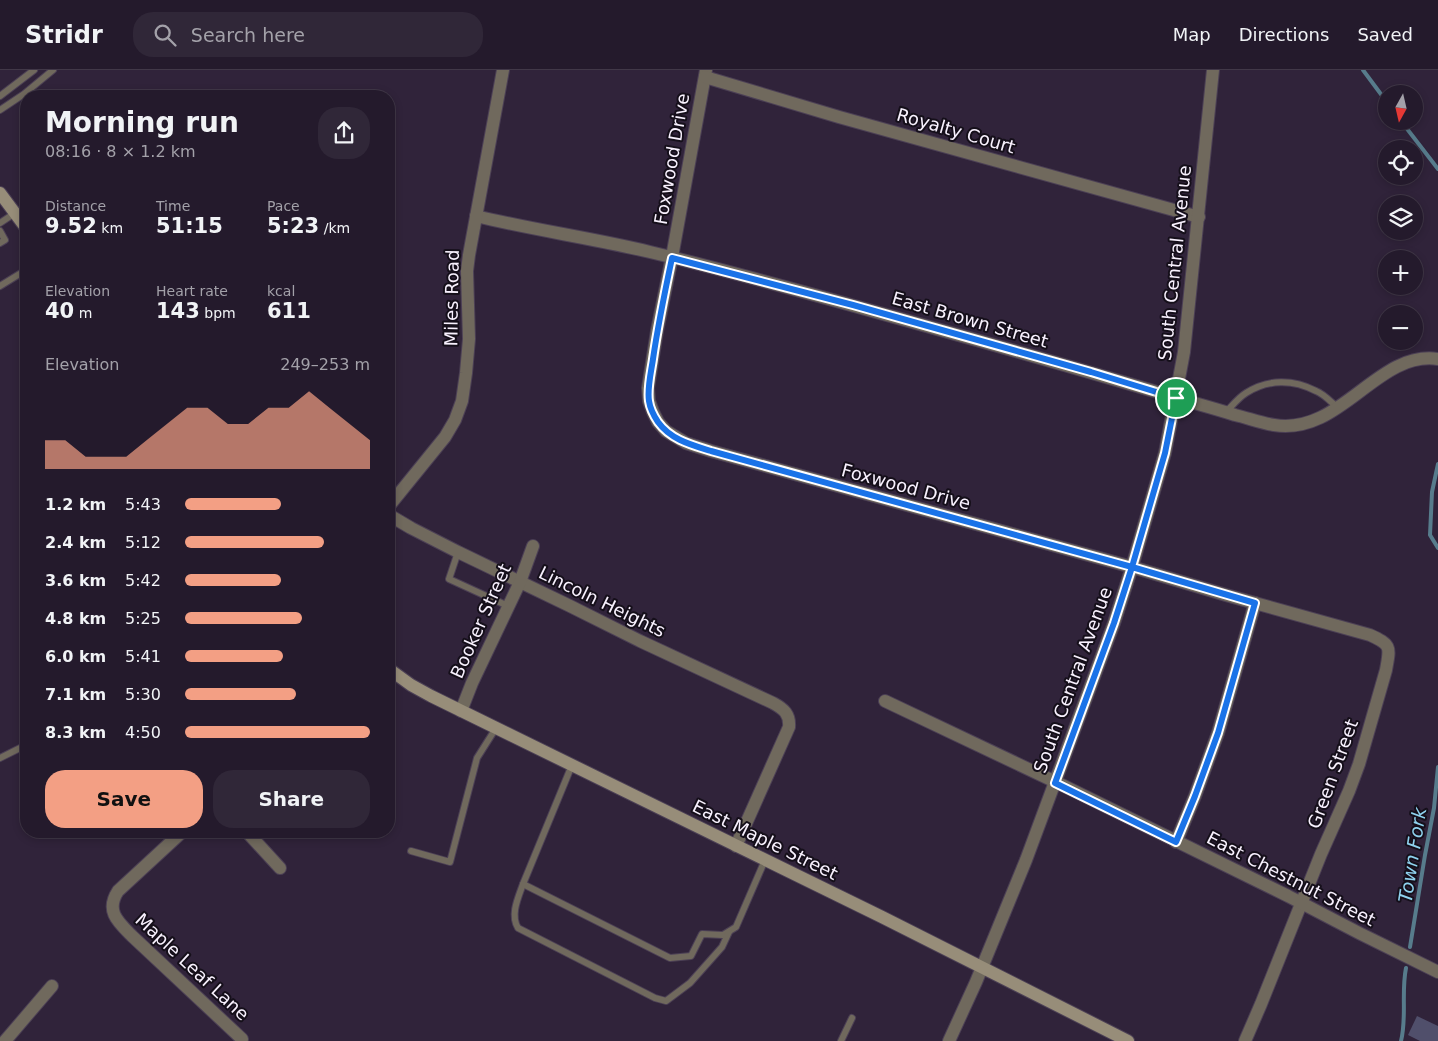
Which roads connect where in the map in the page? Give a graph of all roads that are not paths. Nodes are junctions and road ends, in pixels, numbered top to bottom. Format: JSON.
{"nodes":[{"id":1,"x":34,"y":70,"type":"edge"},
{"id":2,"x":53,"y":70,"type":"edge"},
{"id":3,"x":503,"y":70,"type":"edge"},
{"id":4,"x":1213,"y":70,"type":"edge"},
{"id":5,"x":705,"y":73,"type":"edge"},
{"id":6,"x":29,"y":90,"type":"edge"},
{"id":7,"x":0,"y":96,"type":"edge"},
{"id":8,"x":20,"y":97,"type":"edge"},
{"id":9,"x":0,"y":110,"type":"edge"},
{"id":10,"x":0,"y":193,"type":"edge"},
{"id":11,"x":15,"y":213,"type":"junction"},
{"id":12,"x":476,"y":216,"type":"junction"},
{"id":13,"x":1199,"y":217,"type":"junction"},
{"id":14,"x":20,"y":220,"type":"edge"},
{"id":15,"x":0,"y":223,"type":"edge"},
{"id":16,"x":0,"y":231,"type":"edge"},
{"id":17,"x":0,"y":243,"type":"edge"},
{"id":18,"x":672,"y":258,"type":"junction"},
{"id":19,"x":20,"y":274,"type":"edge"},
{"id":20,"x":0,"y":286,"type":"edge"},
{"id":21,"x":1438,"y":358,"type":"edge"},
{"id":22,"x":1176,"y":398,"type":"junction"},
{"id":23,"x":1338,"y":408,"type":"junction"},
{"id":24,"x":1225,"y":412,"type":"junction"},
{"id":25,"x":395,"y":499,"type":"edge"},
{"id":26,"x":395,"y":519,"type":"edge"},
{"id":27,"x":533,"y":546,"type":"dead end"},
{"id":28,"x":458,"y":552,"type":"junction"},
{"id":29,"x":1132,"y":567,"type":"junction"},
{"id":30,"x":520,"y":582,"type":"junction"},
{"id":31,"x":1255,"y":603,"type":"junction"},
{"id":32,"x":508,"y":606,"type":"junction"},
{"id":33,"x":395,"y":673,"type":"edge"},
{"id":34,"x":885,"y":702,"type":"dead end"},
{"id":35,"x":461,"y":711,"type":"junction"},
{"id":36,"x":496,"y":728,"type":"junction"},
{"id":37,"x":20,"y":748,"type":"edge"},
{"id":38,"x":0,"y":758,"type":"edge"},
{"id":39,"x":572,"y":765,"type":"junction"},
{"id":40,"x":1055,"y":783,"type":"junction"},
{"id":41,"x":175,"y":838,"type":"edge"},
{"id":42,"x":252,"y":838,"type":"edge"},
{"id":43,"x":1176,"y":842,"type":"junction"},
{"id":44,"x":736,"y":846,"type":"junction"},
{"id":45,"x":411,"y":851,"type":"dead end"},
{"id":46,"x":765,"y":860,"type":"junction"},
{"id":47,"x":280,"y":868,"type":"dead end"},
{"id":48,"x":523,"y":884,"type":"junction"},
{"id":49,"x":1302,"y":903,"type":"junction"},
{"id":50,"x":728,"y":932,"type":"junction"},
{"id":51,"x":982,"y":967,"type":"junction"},
{"id":52,"x":1437,"y":969,"type":"edge"},
{"id":53,"x":52,"y":986,"type":"dead end"},
{"id":54,"x":852,"y":1018,"type":"dead end"},
{"id":55,"x":0,"y":1037,"type":"edge"},
{"id":56,"x":242,"y":1039,"type":"dead end"},
{"id":57,"x":5,"y":1041,"type":"edge"},
{"id":58,"x":841,"y":1041,"type":"edge"},
{"id":59,"x":949,"y":1041,"type":"edge"},
{"id":60,"x":1128,"y":1041,"type":"edge"},
{"id":61,"x":1245,"y":1041,"type":"edge"}],
"edges":[{"from":1,"to":7,"type":"lane"},
{"from":2,"to":6,"type":"lane"},
{"from":3,"to":12,"type":"street","name":"Miles Road"},
{"from":4,"to":13,"type":"street","name":"South Central Avenue"},
{"from":5,"to":13,"type":"street","name":"Royalty Court"},
{"from":5,"to":18,"type":"street","name":"Foxwood Drive"},
{"from":8,"to":9,"type":"lane"},
{"from":10,"to":11,"type":"main road"},
{"from":11,"to":14,"type":"main road"},
{"from":11,"to":15,"type":"lane"},
{"from":12,"to":18,"type":"street","name":"East Brown Street"},
{"from":12,"to":25,"type":"street","name":"Miles Road"},
{"from":13,"to":22,"type":"street","name":"South Central Avenue"},
{"from":16,"to":17,"type":"lane"},
{"from":18,"to":22,"type":"street","name":"East Brown Street"},
{"from":18,"to":29,"type":"street","name":"Foxwood Drive"},
{"from":19,"to":20,"type":"lane"},
{"from":21,"to":23,"type":"street","name":"East Brown Street"},
{"from":22,"to":24,"type":"street","name":"East Brown Street"},
{"from":22,"to":29,"type":"street","name":"South Central Avenue"},
{"from":23,"to":24,"type":"street","name":"East Brown Street"},
{"from":23,"to":24,"type":"lane"},
{"from":26,"to":28,"type":"street","name":"Lincoln Heights"},
{"from":27,"to":30,"type":"street","name":"Booker Street"},
{"from":28,"to":30,"type":"street","name":"Lincoln Heights"},
{"from":28,"to":32,"type":"lane"},
{"from":29,"to":31,"type":"street","name":"Foxwood Drive"},
{"from":29,"to":40,"type":"street","name":"South Central Avenue"},
{"from":30,"to":32,"type":"street","name":"Booker Street"},
{"from":30,"to":44,"type":"street","name":"Lincoln Heights"},
{"from":31,"to":43,"type":"street"},
{"from":31,"to":49,"type":"street","name":"Green Street"},
{"from":32,"to":35,"type":"street","name":"Booker Street"},
{"from":33,"to":35,"type":"main road","name":"East Maple Street"},
{"from":34,"to":40,"type":"street","name":"East Chestnut Street"},
{"from":35,"to":36,"type":"main road","name":"East Maple Street"},
{"from":36,"to":39,"type":"main road","name":"East Maple Street"},
{"from":36,"to":45,"type":"lane"},
{"from":37,"to":38,"type":"lane"},
{"from":39,"to":44,"type":"main road","name":"East Maple Street"},
{"from":39,"to":48,"type":"lane"},
{"from":40,"to":43,"type":"street","name":"East Chestnut Street"},
{"from":40,"to":51,"type":"street","name":"South Central Avenue"},
{"from":41,"to":56,"type":"street","name":"Maple Leaf Lane"},
{"from":42,"to":47,"type":"street"},
{"from":43,"to":49,"type":"street","name":"East Chestnut Street"},
{"from":44,"to":46,"type":"main road","name":"East Maple Street"},
{"from":46,"to":50,"type":"lane"},
{"from":46,"to":51,"type":"main road","name":"East Maple Street"},
{"from":48,"to":50,"type":"lane"},
{"from":48,"to":50,"type":"lane"},
{"from":49,"to":52,"type":"street","name":"East Chestnut Street"},
{"from":49,"to":61,"type":"street","name":"Green Street"},
{"from":51,"to":59,"type":"street","name":"South Central Avenue"},
{"from":51,"to":60,"type":"main road","name":"East Maple Street"},
{"from":53,"to":57,"type":"street"},
{"from":54,"to":58,"type":"lane"},
{"from":55,"to":57,"type":"street"}]}
